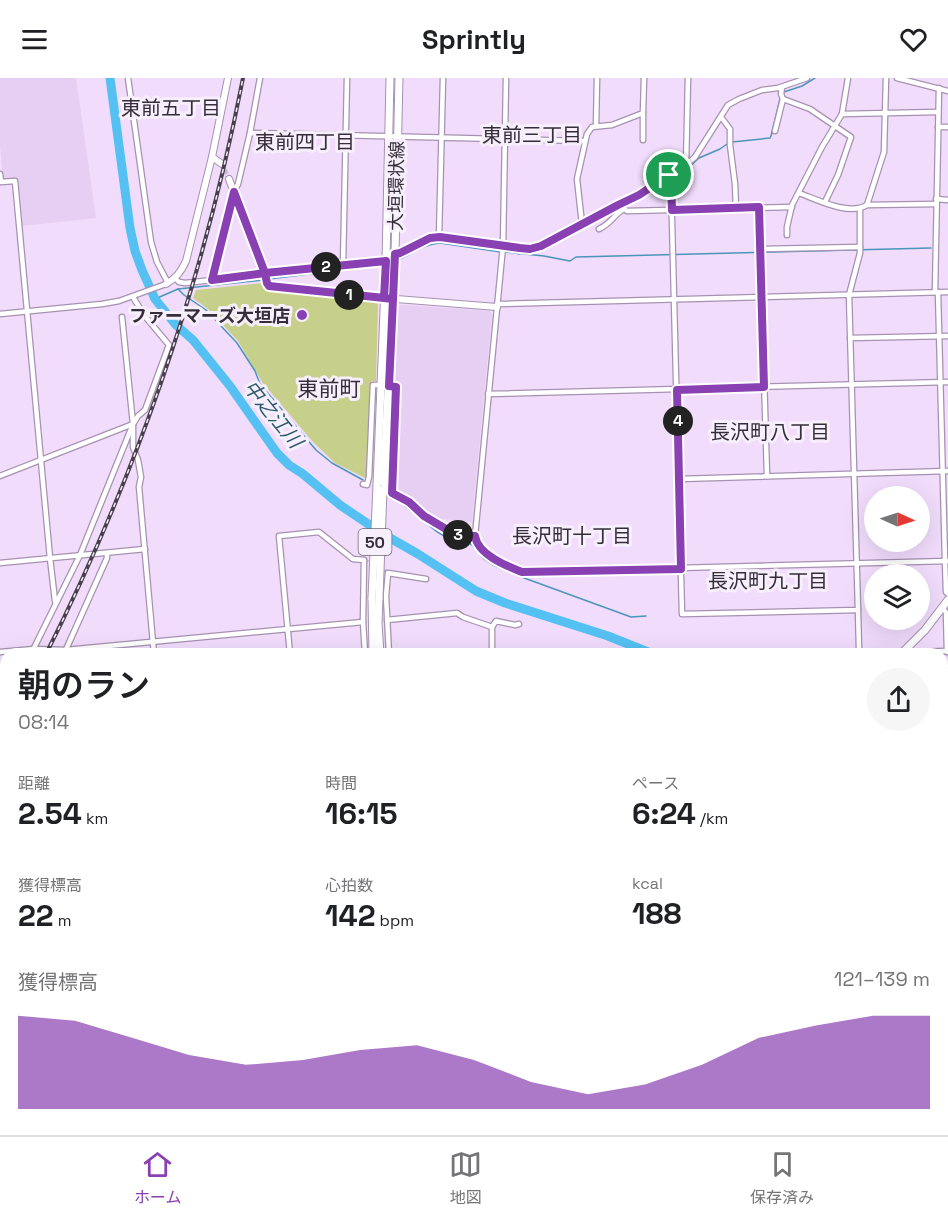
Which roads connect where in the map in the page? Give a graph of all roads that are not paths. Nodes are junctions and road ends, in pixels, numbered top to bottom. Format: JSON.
{"nodes":[{"id":1,"x":128,"y":78,"type":"edge"},
{"id":2,"x":228,"y":78,"type":"edge"},
{"id":3,"x":260,"y":78,"type":"edge"},
{"id":4,"x":347,"y":78,"type":"edge"},
{"id":5,"x":390,"y":78,"type":"edge"},
{"id":6,"x":399,"y":78,"type":"edge"},
{"id":7,"x":443,"y":78,"type":"edge"},
{"id":8,"x":506,"y":78,"type":"edge"},
{"id":9,"x":597,"y":78,"type":"edge"},
{"id":10,"x":644,"y":78,"type":"edge"},
{"id":11,"x":688,"y":78,"type":"edge"},
{"id":12,"x":807,"y":78,"type":"edge"},
{"id":13,"x":848,"y":78,"type":"edge"},
{"id":14,"x":886,"y":78,"type":"edge"},
{"id":15,"x":897,"y":78,"type":"edge"},
{"id":16,"x":782,"y":87,"type":"junction"},
{"id":17,"x":939,"y":88,"type":"junction"},
{"id":18,"x":948,"y":91,"type":"edge"},
{"id":19,"x":782,"y":96,"type":"junction"},
{"id":20,"x":938,"y":112,"type":"junction"},
{"id":21,"x":885,"y":113,"type":"junction"},
{"id":22,"x":643,"y":114,"type":"junction"},
{"id":23,"x":842,"y":114,"type":"junction"},
{"id":24,"x":721,"y":117,"type":"junction"},
{"id":25,"x":596,"y":126,"type":"junction"},
{"id":26,"x":834,"y":127,"type":"junction"},
{"id":27,"x":938,"y":127,"type":"junction"},
{"id":28,"x":948,"y":127,"type":"edge"},
{"id":29,"x":775,"y":131,"type":"dead end"},
{"id":30,"x":250,"y":133,"type":"junction"},
{"id":31,"x":346,"y":136,"type":"junction"},
{"id":32,"x":393,"y":137,"type":"junction"},
{"id":33,"x":441,"y":138,"type":"junction"},
{"id":34,"x":505,"y":139,"type":"junction"},
{"id":35,"x":643,"y":140,"type":"dead end"},
{"id":36,"x":585,"y":141,"type":"junction"},
{"id":37,"x":212,"y":157,"type":"junction"},
{"id":38,"x":222,"y":164,"type":"tunnel mouth"},
{"id":39,"x":686,"y":165,"type":"junction"},
{"id":40,"x":0,"y":174,"type":"edge"},
{"id":41,"x":670,"y":177,"type":"junction"},
{"id":42,"x":229,"y":180,"type":"tunnel mouth"},
{"id":43,"x":234,"y":192,"type":"junction"},
{"id":44,"x":799,"y":193,"type":"junction"},
{"id":45,"x":948,"y":200,"type":"edge"},
{"id":46,"x":825,"y":202,"type":"junction"},
{"id":47,"x":936,"y":202,"type":"junction"},
{"id":48,"x":867,"y":205,"type":"junction"},
{"id":49,"x":759,"y":207,"type":"junction"},
{"id":50,"x":792,"y":207,"type":"junction"},
{"id":51,"x":736,"y":208,"type":"junction"},
{"id":52,"x":860,"y":209,"type":"junction"},
{"id":53,"x":672,"y":210,"type":"junction"},
{"id":54,"x":582,"y":224,"type":"junction"},
{"id":55,"x":599,"y":229,"type":"dead end"},
{"id":56,"x":787,"y":235,"type":"dead end"},
{"id":57,"x":440,"y":237,"type":"junction"},
{"id":58,"x":503,"y":246,"type":"junction"},
{"id":59,"x":860,"y":247,"type":"junction"},
{"id":60,"x":760,"y":249,"type":"junction"},
{"id":61,"x":395,"y":254,"type":"junction"},
{"id":62,"x":386,"y":261,"type":"junction"},
{"id":63,"x":343,"y":265,"type":"junction"},
{"id":64,"x":266,"y":277,"type":"junction"},
{"id":65,"x":175,"y":279,"type":"junction"},
{"id":66,"x":212,"y":280,"type":"junction"},
{"id":67,"x":167,"y":283,"type":"junction"},
{"id":68,"x":936,"y":292,"type":"junction"},
{"id":69,"x":948,"y":292,"type":"edge"},
{"id":70,"x":849,"y":295,"type":"junction"},
{"id":71,"x":135,"y":296,"type":"junction"},
{"id":72,"x":762,"y":297,"type":"junction"},
{"id":73,"x":384,"y":298,"type":"junction"},
{"id":74,"x":393,"y":299,"type":"junction"},
{"id":75,"x":674,"y":299,"type":"junction"},
{"id":76,"x":497,"y":306,"type":"junction"},
{"id":77,"x":27,"y":311,"type":"junction"},
{"id":78,"x":0,"y":315,"type":"edge"},
{"id":79,"x":122,"y":317,"type":"dead end"},
{"id":80,"x":939,"y":336,"type":"junction"},
{"id":81,"x":948,"y":336,"type":"edge"},
{"id":82,"x":850,"y":338,"type":"junction"},
{"id":83,"x":940,"y":382,"type":"junction"},
{"id":84,"x":948,"y":382,"type":"edge"},
{"id":85,"x":852,"y":384,"type":"junction"},
{"id":86,"x":385,"y":386,"type":"junction"},
{"id":87,"x":764,"y":387,"type":"junction"},
{"id":88,"x":677,"y":390,"type":"junction"},
{"id":89,"x":488,"y":394,"type":"junction"},
{"id":90,"x":133,"y":424,"type":"junction"},
{"id":91,"x":42,"y":459,"type":"junction"},
{"id":92,"x":945,"y":472,"type":"edge"},
{"id":93,"x":854,"y":474,"type":"junction"},
{"id":94,"x":0,"y":476,"type":"edge"},
{"id":95,"x":767,"y":476,"type":"junction"},
{"id":96,"x":679,"y":479,"type":"junction"},
{"id":97,"x":363,"y":484,"type":"dead end"},
{"id":98,"x":386,"y":490,"type":"junction"},
{"id":99,"x":475,"y":536,"type":"junction"},
{"id":100,"x":144,"y":549,"type":"junction"},
{"id":101,"x":107,"y":553,"type":"junction"},
{"id":102,"x":80,"y":555,"type":"junction"},
{"id":103,"x":50,"y":558,"type":"junction"},
{"id":104,"x":946,"y":561,"type":"edge"},
{"id":105,"x":0,"y":563,"type":"edge"},
{"id":106,"x":857,"y":563,"type":"junction"},
{"id":107,"x":681,"y":569,"type":"junction"},
{"id":108,"x":426,"y":579,"type":"dead end"},
{"id":109,"x":948,"y":594,"type":"edge"},
{"id":110,"x":375,"y":598,"type":"junction"},
{"id":111,"x":948,"y":600,"type":"edge"},
{"id":112,"x":57,"y":603,"type":"junction"},
{"id":113,"x":942,"y":608,"type":"junction"},
{"id":114,"x":858,"y":610,"type":"junction"},
{"id":115,"x":387,"y":620,"type":"junction"},
{"id":116,"x":363,"y":622,"type":"junction"},
{"id":117,"x":519,"y":624,"type":"dead end"},
{"id":118,"x":492,"y":627,"type":"junction"},
{"id":119,"x":288,"y":630,"type":"junction"},
{"id":120,"x":153,"y":642,"type":"junction"},
{"id":121,"x":34,"y":648,"type":"edge"},
{"id":122,"x":67,"y":648,"type":"edge"},
{"id":123,"x":100,"y":648,"type":"edge"},
{"id":124,"x":154,"y":648,"type":"edge"},
{"id":125,"x":290,"y":648,"type":"edge"},
{"id":126,"x":365,"y":648,"type":"edge"},
{"id":127,"x":373,"y":648,"type":"edge"},
{"id":128,"x":380,"y":648,"type":"edge"},
{"id":129,"x":389,"y":648,"type":"edge"},
{"id":130,"x":492,"y":648,"type":"edge"},
{"id":131,"x":859,"y":648,"type":"edge"},
{"id":132,"x":907,"y":648,"type":"edge"},
{"id":133,"x":948,"y":648,"type":"edge"}],
"edges":[{"from":1,"to":67,"type":"street"},
{"from":2,"to":37,"type":"street"},
{"from":3,"to":30,"type":"street"},
{"from":4,"to":31,"type":"street"},
{"from":5,"to":32,"type":"main road","name":"大垣環状線","number":"50"},
{"from":6,"to":32,"type":"main road","name":"大垣環状線","number":"50"},
{"from":7,"to":33,"type":"street"},
{"from":8,"to":34,"type":"street"},
{"from":9,"to":25,"type":"street"},
{"from":10,"to":22,"type":"street"},
{"from":11,"to":39,"type":"street"},
{"from":12,"to":16,"type":"street"},
{"from":13,"to":23,"type":"street"},
{"from":14,"to":21,"type":"street"},
{"from":15,"to":17,"type":"street"},
{"from":16,"to":19,"type":"street"},
{"from":16,"to":24,"type":"street"},
{"from":17,"to":18,"type":"street"},
{"from":17,"to":20,"type":"street"},
{"from":19,"to":26,"type":"street"},
{"from":19,"to":29,"type":"street"},
{"from":20,"to":21,"type":"street"},
{"from":20,"to":27,"type":"street"},
{"from":21,"to":23,"type":"street"},
{"from":21,"to":48,"type":"street"},
{"from":22,"to":25,"type":"street"},
{"from":22,"to":35,"type":"street"},
{"from":23,"to":26,"type":"street"},
{"from":24,"to":39,"type":"street"},
{"from":24,"to":51,"type":"street"},
{"from":25,"to":36,"type":"street"},
{"from":26,"to":44,"type":"street"},
{"from":26,"to":46,"type":"street"},
{"from":27,"to":28,"type":"street"},
{"from":27,"to":47,"type":"street"},
{"from":30,"to":31,"type":"street"},
{"from":30,"to":43,"type":"street"},
{"from":31,"to":32,"type":"street"},
{"from":31,"to":63,"type":"street"},
{"from":32,"to":33,"type":"street"},
{"from":32,"to":61,"type":"main road","name":"大垣環状線","number":"50"},
{"from":32,"to":62,"type":"main road","name":"大垣環状線","number":"50"},
{"from":33,"to":34,"type":"street"},
{"from":33,"to":57,"type":"street"},
{"from":34,"to":36,"type":"street"},
{"from":34,"to":58,"type":"street"},
{"from":36,"to":54,"type":"street"},
{"from":37,"to":38,"type":"street"},
{"from":37,"to":65,"type":"street"},
{"from":39,"to":41,"type":"street"},
{"from":40,"to":77,"type":"street"},
{"from":41,"to":53,"type":"street"},
{"from":41,"to":54,"type":"street"},
{"from":42,"to":43,"type":"street"},
{"from":43,"to":64,"type":"street"},
{"from":43,"to":66,"type":"street"},
{"from":44,"to":46,"type":"street"},
{"from":44,"to":50,"type":"street"},
{"from":45,"to":47,"type":"street"},
{"from":46,"to":52,"type":"street"},
{"from":47,"to":48,"type":"street"},
{"from":47,"to":68,"type":"street"},
{"from":48,"to":52,"type":"street"},
{"from":49,"to":50,"type":"street"},
{"from":49,"to":51,"type":"street"},
{"from":49,"to":60,"type":"street"},
{"from":50,"to":56,"type":"street"},
{"from":51,"to":53,"type":"street"},
{"from":52,"to":59,"type":"street"},
{"from":53,"to":55,"type":"street"},
{"from":53,"to":75,"type":"street"},
{"from":54,"to":58,"type":"street"},
{"from":57,"to":58,"type":"street"},
{"from":57,"to":61,"type":"street"},
{"from":58,"to":76,"type":"street"},
{"from":59,"to":60,"type":"street"},
{"from":59,"to":70,"type":"street"},
{"from":60,"to":72,"type":"street"},
{"from":61,"to":74,"type":"main road","name":"大垣環状線","number":"50"},
{"from":62,"to":63,"type":"street"},
{"from":62,"to":73,"type":"main road","name":"大垣環状線","number":"50"},
{"from":63,"to":64,"type":"street"},
{"from":64,"to":66,"type":"street"},
{"from":64,"to":73,"type":"street"},
{"from":65,"to":66,"type":"street"},
{"from":65,"to":67,"type":"street"},
{"from":67,"to":71,"type":"street"},
{"from":68,"to":69,"type":"street"},
{"from":68,"to":70,"type":"street"},
{"from":68,"to":80,"type":"street"},
{"from":70,"to":72,"type":"street"},
{"from":70,"to":82,"type":"street"},
{"from":71,"to":77,"type":"street"},
{"from":71,"to":90,"type":"street"},
{"from":72,"to":75,"type":"street"},
{"from":72,"to":87,"type":"street"},
{"from":73,"to":74,"type":"street"},
{"from":73,"to":86,"type":"main road","name":"大垣環状線","number":"50"},
{"from":74,"to":76,"type":"street"},
{"from":74,"to":86,"type":"main road","name":"大垣環状線","number":"50"},
{"from":75,"to":76,"type":"street"},
{"from":75,"to":88,"type":"street"},
{"from":76,"to":89,"type":"street"},
{"from":77,"to":78,"type":"street"},
{"from":77,"to":91,"type":"street"},
{"from":79,"to":90,"type":"street"},
{"from":80,"to":81,"type":"street"},
{"from":80,"to":82,"type":"street"},
{"from":80,"to":83,"type":"street"},
{"from":82,"to":85,"type":"street"},
{"from":83,"to":84,"type":"street"},
{"from":83,"to":85,"type":"street"},
{"from":83,"to":92,"type":"street"},
{"from":85,"to":87,"type":"street"},
{"from":85,"to":93,"type":"street"},
{"from":86,"to":97,"type":"street"},
{"from":86,"to":98,"type":"main road","name":"大垣環状線","number":"50"},
{"from":86,"to":98,"type":"street"},
{"from":87,"to":88,"type":"street"},
{"from":87,"to":95,"type":"street"},
{"from":88,"to":89,"type":"street"},
{"from":88,"to":96,"type":"street"},
{"from":89,"to":99,"type":"street"},
{"from":90,"to":91,"type":"street"},
{"from":90,"to":100,"type":"street"},
{"from":90,"to":102,"type":"street"},
{"from":91,"to":94,"type":"street"},
{"from":91,"to":103,"type":"street"},
{"from":92,"to":93,"type":"street"},
{"from":92,"to":104,"type":"street"},
{"from":93,"to":95,"type":"street"},
{"from":93,"to":106,"type":"street"},
{"from":95,"to":96,"type":"street"},
{"from":96,"to":107,"type":"street"},
{"from":98,"to":99,"type":"street"},
{"from":98,"to":110,"type":"main road","name":"大垣環状線","number":"50","bridge":true},
{"from":99,"to":107,"type":"street"},
{"from":100,"to":101,"type":"street"},
{"from":100,"to":120,"type":"street"},
{"from":101,"to":102,"type":"street"},
{"from":101,"to":122,"type":"street"},
{"from":102,"to":103,"type":"street"},
{"from":102,"to":112,"type":"street"},
{"from":103,"to":105,"type":"street"},
{"from":103,"to":112,"type":"street"},
{"from":104,"to":106,"type":"street"},
{"from":104,"to":109,"type":"street"},
{"from":106,"to":107,"type":"street"},
{"from":106,"to":114,"type":"street"},
{"from":107,"to":114,"type":"street"},
{"from":108,"to":115,"type":"street"},
{"from":110,"to":127,"type":"main road","name":"大垣環状線","number":"50"},
{"from":110,"to":128,"type":"main road","name":"大垣環状線","number":"50"},
{"from":111,"to":113,"type":"main road"},
{"from":112,"to":121,"type":"street"},
{"from":113,"to":132,"type":"main road"},
{"from":113,"to":133,"type":"street"},
{"from":114,"to":131,"type":"street"},
{"from":115,"to":118,"type":"street"},
{"from":115,"to":129,"type":"street"},
{"from":116,"to":119,"type":"street"},
{"from":116,"to":119,"type":"street"},
{"from":116,"to":126,"type":"street"},
{"from":117,"to":118,"type":"street"},
{"from":118,"to":130,"type":"street"},
{"from":119,"to":120,"type":"street"},
{"from":119,"to":125,"type":"street"},
{"from":120,"to":123,"type":"street"},
{"from":120,"to":124,"type":"street"}]}
